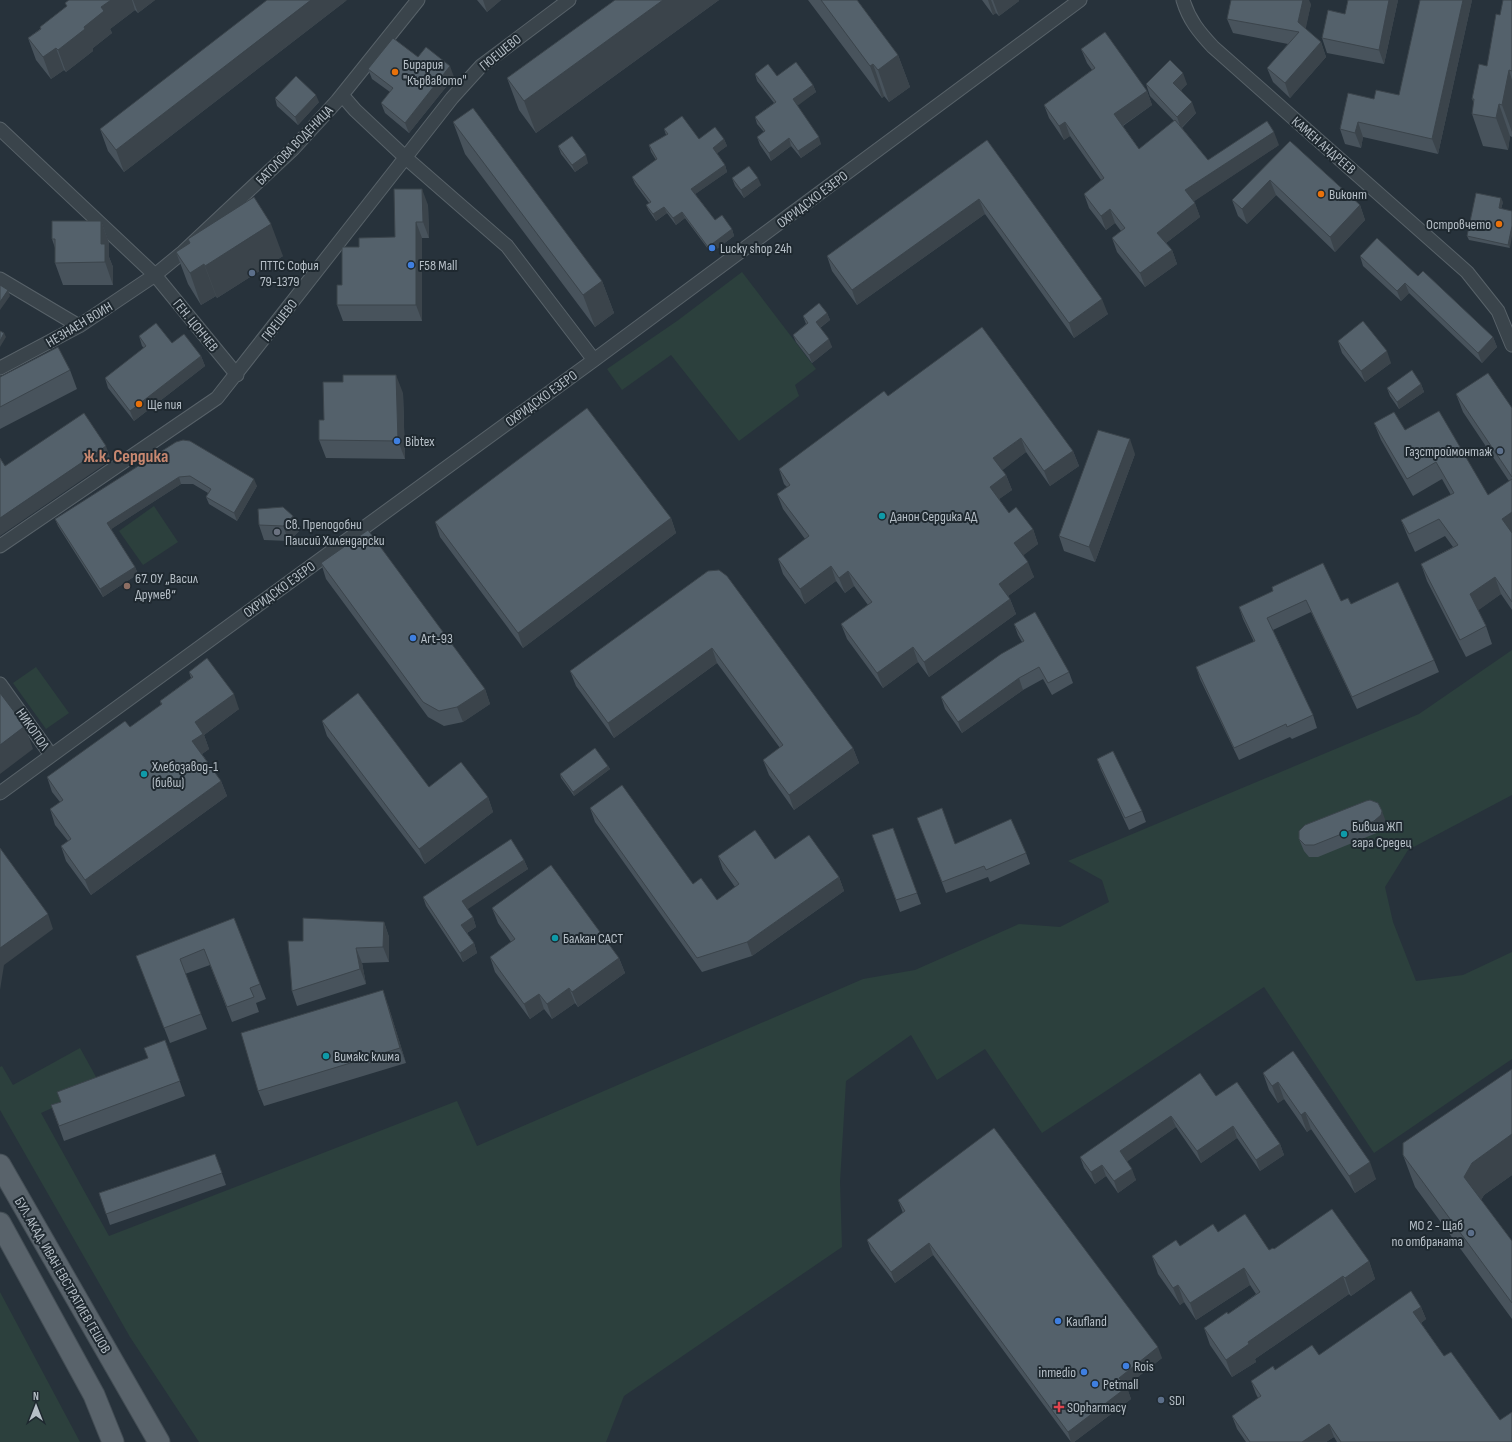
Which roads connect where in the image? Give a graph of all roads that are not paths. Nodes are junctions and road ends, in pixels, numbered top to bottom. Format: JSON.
{"nodes":[{"id":1,"x":418,"y":0,"type":"edge"},
{"id":2,"x":569,"y":0,"type":"edge"},
{"id":3,"x":1080,"y":0,"type":"edge"},
{"id":4,"x":1183,"y":0,"type":"edge"},
{"id":5,"x":342,"y":94,"type":"junction"},
{"id":6,"x":0,"y":129,"type":"edge"},
{"id":7,"x":406,"y":158,"type":"junction"},
{"id":8,"x":156,"y":275,"type":"junction"},
{"id":9,"x":0,"y":279,"type":"edge"},
{"id":10,"x":79,"y":326,"type":"junction"},
{"id":11,"x":1512,"y":345,"type":"edge"},
{"id":12,"x":594,"y":360,"type":"junction"},
{"id":13,"x":0,"y":368,"type":"edge"},
{"id":14,"x":237,"y":375,"type":"junction"},
{"id":15,"x":0,"y":546,"type":"edge"},
{"id":16,"x":0,"y":684,"type":"edge"},
{"id":17,"x":51,"y":756,"type":"junction"},
{"id":18,"x":0,"y":794,"type":"edge"},
{"id":19,"x":0,"y":1165,"type":"edge"},
{"id":20,"x":0,"y":1223,"type":"edge"},
{"id":21,"x":114,"y":1363,"type":"junction"},
{"id":22,"x":94,"y":1395,"type":"junction"},
{"id":23,"x":113,"y":1442,"type":"edge"},
{"id":24,"x":129,"y":1442,"type":"edge"},
{"id":25,"x":159,"y":1442,"type":"edge"},
{"id":26,"x":172,"y":1442,"type":"edge"}],
"edges":[{"from":1,"to":5,"type":"street","name":"БАТОЛОВА ВОДЕНИЦА"},
{"from":2,"to":7,"type":"street","name":"ГЮЕШЕВО"},
{"from":3,"to":12,"type":"street","name":"ОХРИДСКО ЕЗЕРО"},
{"from":4,"to":11,"type":"street","name":"КАМЕН АНДРЕЕВ"},
{"from":5,"to":7,"type":"street"},
{"from":5,"to":8,"type":"street","name":"БАТОЛОВА ВОДЕНИЦА"},
{"from":6,"to":8,"type":"street","name":"ГЕН. ЦОНЧЕВ"},
{"from":7,"to":12,"type":"street"},
{"from":7,"to":14,"type":"street","name":"ГЮЕШЕВО"},
{"from":8,"to":10,"type":"street","name":"НЕЗНАЕН ВОИН"},
{"from":8,"to":14,"type":"street","name":"ГЕН. ЦОНЧЕВ"},
{"from":9,"to":10,"type":"street"},
{"from":10,"to":13,"type":"street","name":"НЕЗНАЕН ВОИН"},
{"from":12,"to":17,"type":"street","name":"ОХРИДСКО ЕЗЕРО"},
{"from":14,"to":15,"type":"street","name":"ГЮЕШЕВО"},
{"from":16,"to":17,"type":"street","name":"НИКОПОЛ"},
{"from":17,"to":18,"type":"street","name":"ОХРИДСКО ЕЗЕРО"},
{"from":19,"to":21,"type":"main road","name":"БУЛ. АКАД. ИВАН ЕВСТРАТИЕВ ГЕШОВ"},
{"from":20,"to":22,"type":"main road","name":"БУЛ. АКАД. ИВАН ЕВСТРАТИЕВ ГЕШОВ"},
{"from":21,"to":25,"type":"main road","name":"БУЛ. АКАД. ИВАН ЕВСТРАТИЕВ ГЕШОВ"},
{"from":21,"to":26,"type":"main road","name":"БУЛ. АКАД. ИВАН ЕВСТРАТИЕВ ГЕШОВ"},
{"from":22,"to":23,"type":"main road","name":"БУЛ. АКАД. ИВАН ЕВСТРАТИЕВ ГЕШОВ"},
{"from":22,"to":24,"type":"main road","name":"БУЛ. АКАД. ИВАН ЕВСТРАТИЕВ ГЕШОВ"}]}
